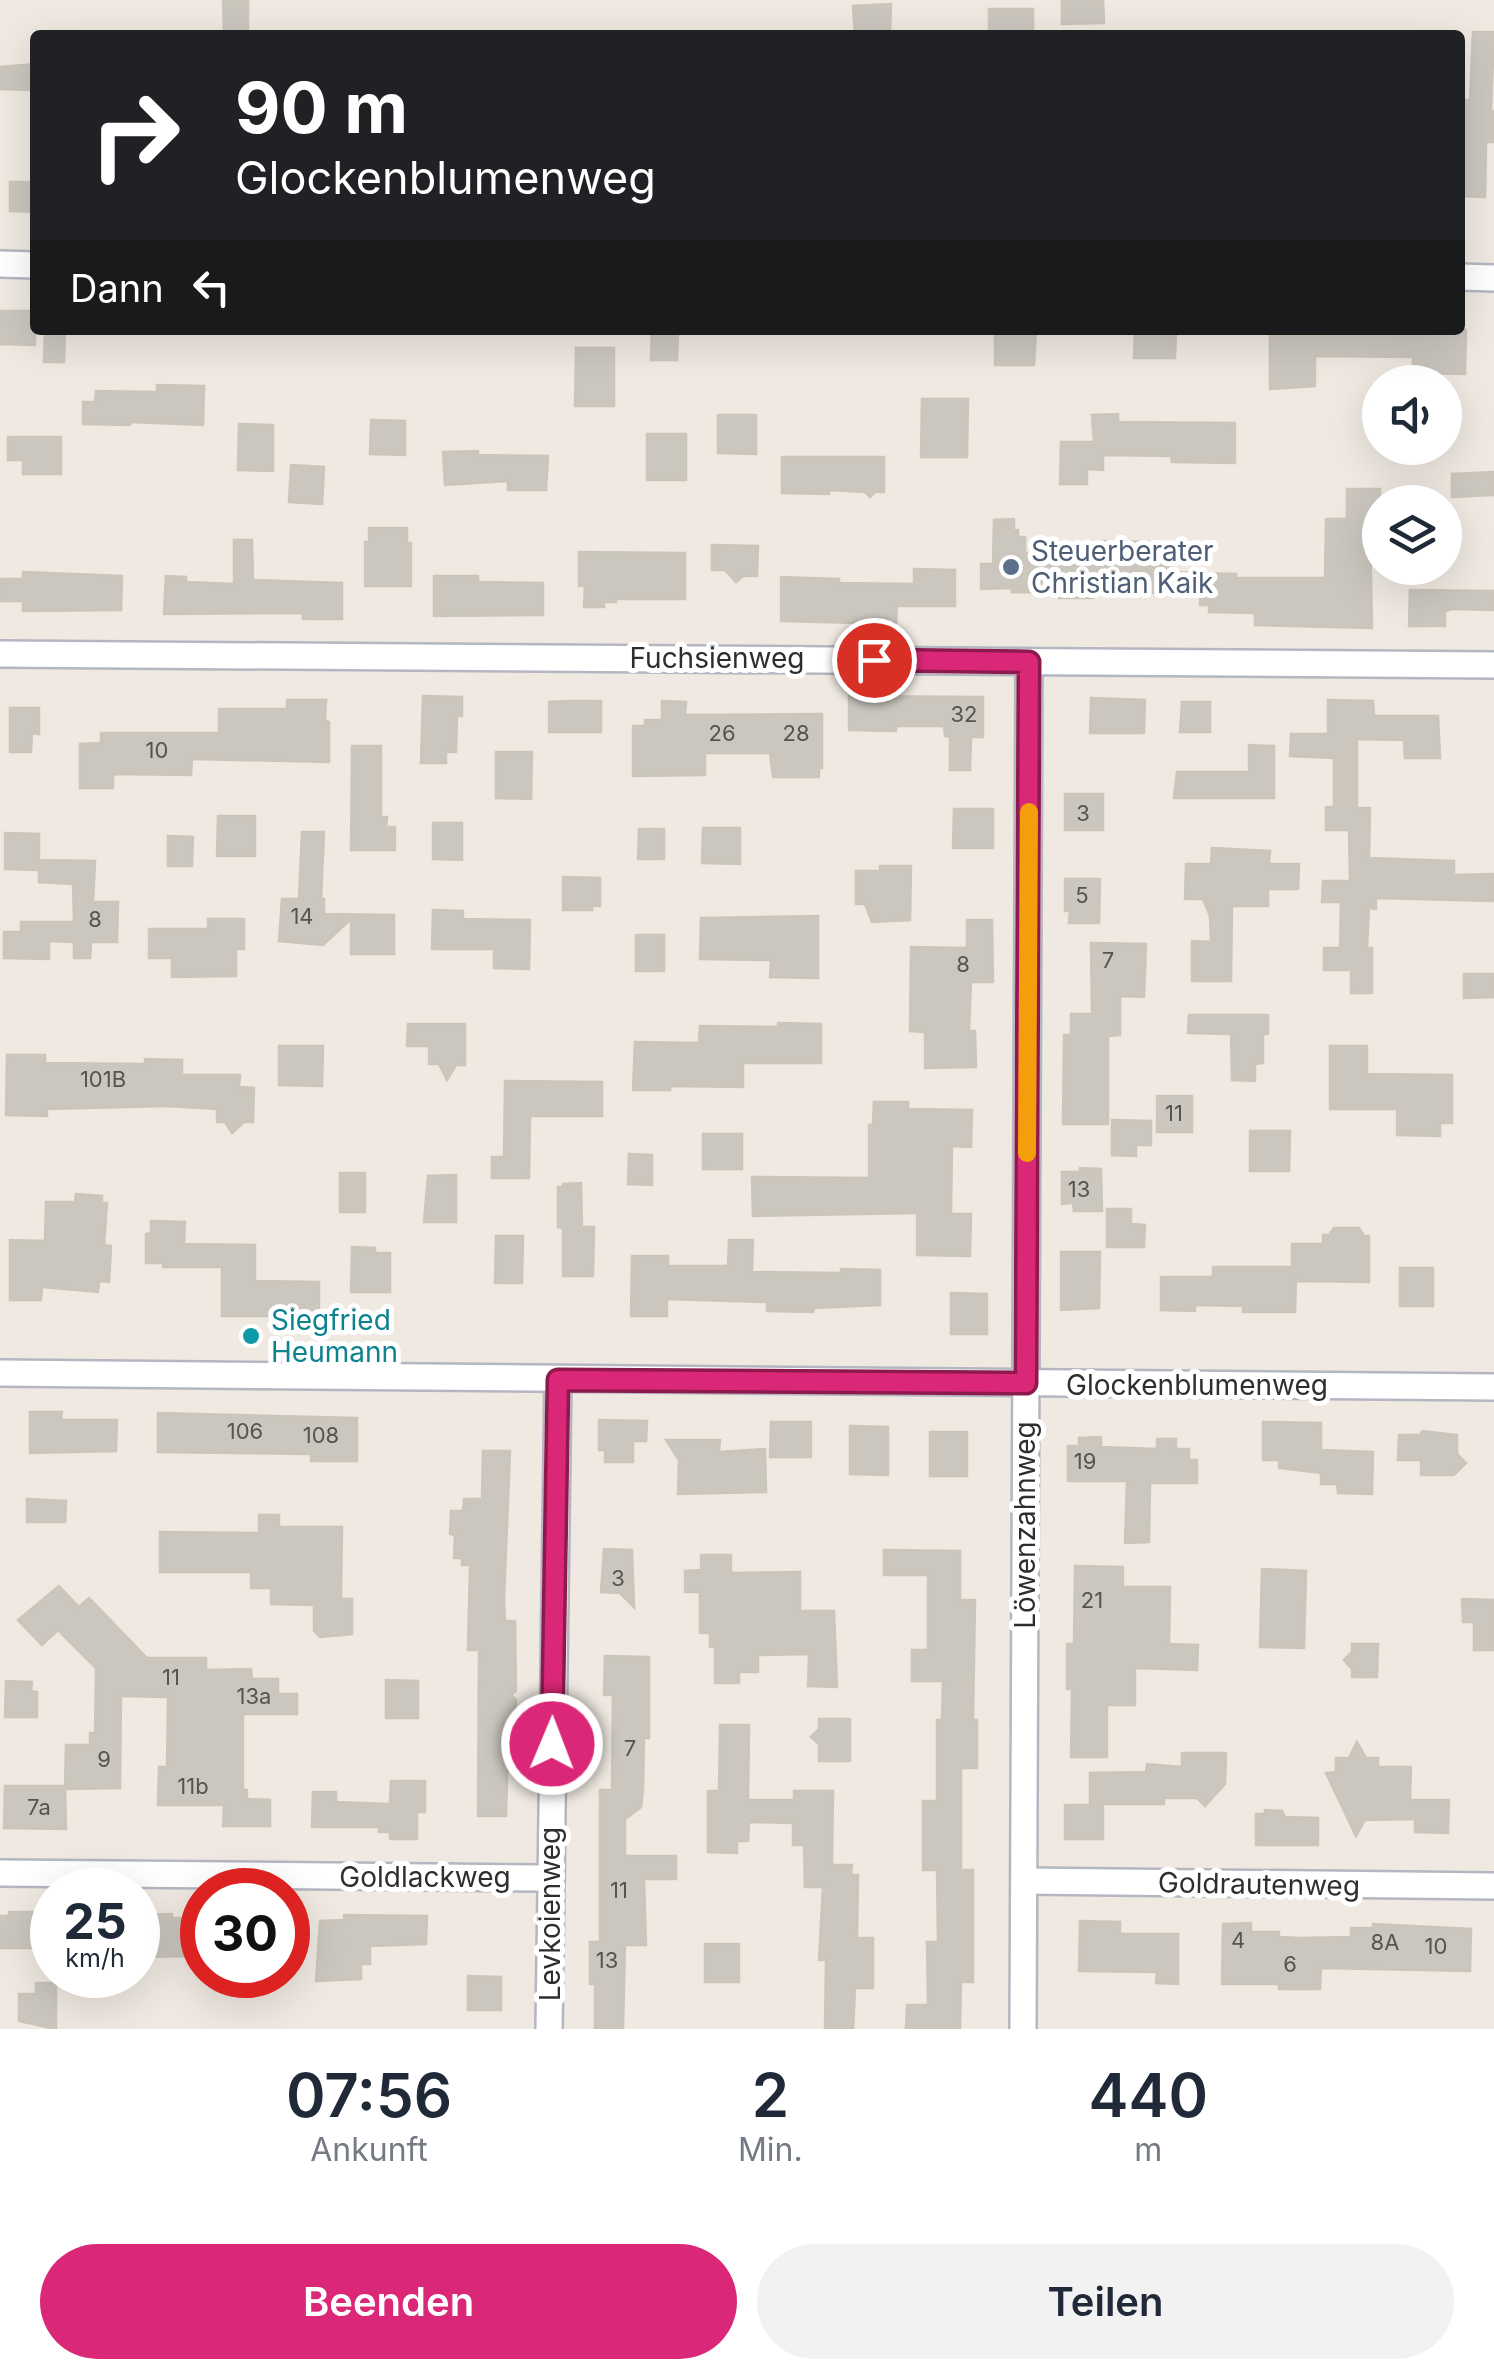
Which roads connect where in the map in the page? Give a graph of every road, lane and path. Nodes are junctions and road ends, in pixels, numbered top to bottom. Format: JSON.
{"nodes":[{"id":1,"x":0,"y":264,"type":"edge"},
{"id":2,"x":30,"y":265,"type":"edge"},
{"id":3,"x":1465,"y":278,"type":"edge"},
{"id":4,"x":1494,"y":278,"type":"edge"},
{"id":5,"x":0,"y":654,"type":"edge"},
{"id":6,"x":1029,"y":662,"type":"junction"},
{"id":7,"x":1494,"y":665,"type":"edge"},
{"id":8,"x":0,"y":1373,"type":"edge"},
{"id":9,"x":558,"y":1380,"type":"junction"},
{"id":10,"x":1026,"y":1383,"type":"junction"},
{"id":11,"x":1494,"y":1387,"type":"edge"},
{"id":12,"x":0,"y":1873,"type":"edge"},
{"id":13,"x":549,"y":1878,"type":"junction"},
{"id":14,"x":1024,"y":1881,"type":"junction"},
{"id":15,"x":1494,"y":1886,"type":"edge"},
{"id":16,"x":549,"y":2029,"type":"edge"},
{"id":17,"x":1022,"y":2029,"type":"edge"}],
"edges":[{"from":1,"to":2,"type":"street"},
{"from":3,"to":4,"type":"street"},
{"from":5,"to":6,"type":"street","name":"Fuchsienweg"},
{"from":6,"to":7,"type":"street","name":"Fuchsienweg"},
{"from":6,"to":10,"type":"street","name":"Löwenzahnweg"},
{"from":8,"to":9,"type":"street","name":"Glockenblumenweg"},
{"from":9,"to":10,"type":"street","name":"Glockenblumenweg"},
{"from":9,"to":13,"type":"street","name":"Levkoienweg"},
{"from":10,"to":11,"type":"street","name":"Glockenblumenweg"},
{"from":10,"to":14,"type":"street","name":"Löwenzahnweg"},
{"from":12,"to":13,"type":"street","name":"Goldlackweg"},
{"from":13,"to":16,"type":"street","name":"Levkoienweg"},
{"from":14,"to":15,"type":"street","name":"Goldrautenweg"},
{"from":14,"to":17,"type":"street","name":"Löwenzahnweg"}]}
